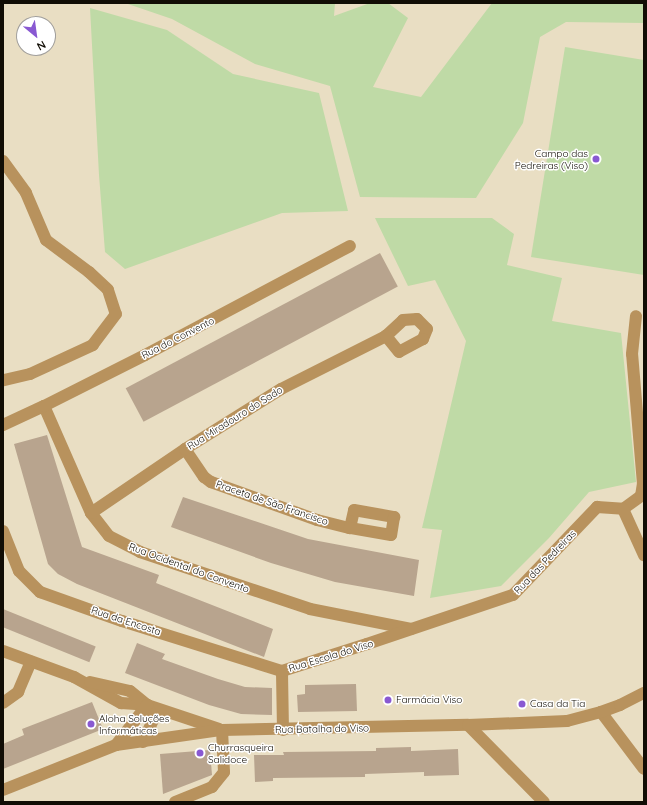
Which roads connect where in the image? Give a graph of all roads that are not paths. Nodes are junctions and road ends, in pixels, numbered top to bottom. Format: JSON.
{"nodes":[{"id":1,"x":3,"y":161,"type":"edge"},
{"id":2,"x":350,"y":246,"type":"dead end"},
{"id":3,"x":636,"y":316,"type":"dead end"},
{"id":4,"x":386,"y":336,"type":"dead end"},
{"id":5,"x":3,"y":380,"type":"edge"},
{"id":6,"x":44,"y":406,"type":"junction"},
{"id":7,"x":3,"y":425,"type":"edge"},
{"id":8,"x":185,"y":449,"type":"junction"},
{"id":9,"x":623,"y":509,"type":"junction"},
{"id":10,"x":91,"y":513,"type":"junction"},
{"id":11,"x":350,"y":528,"type":"dead end"},
{"id":12,"x":3,"y":530,"type":"edge"},
{"id":13,"x":644,"y":555,"type":"edge"},
{"id":14,"x":412,"y":629,"type":"junction"},
{"id":15,"x":3,"y":651,"type":"edge"},
{"id":16,"x":31,"y":662,"type":"junction"},
{"id":17,"x":282,"y":671,"type":"junction"},
{"id":18,"x":644,"y":693,"type":"edge"},
{"id":19,"x":3,"y":703,"type":"edge"},
{"id":20,"x":147,"y":705,"type":"junction"},
{"id":21,"x":601,"y":712,"type":"junction"},
{"id":22,"x":468,"y":725,"type":"junction"},
{"id":23,"x":222,"y":730,"type":"junction"},
{"id":24,"x":283,"y":730,"type":"junction"},
{"id":25,"x":143,"y":742,"type":"junction"},
{"id":26,"x":116,"y":746,"type":"junction"},
{"id":27,"x":643,"y":766,"type":"edge"},
{"id":28,"x":3,"y":790,"type":"edge"},
{"id":29,"x":176,"y":802,"type":"edge"},
{"id":30,"x":544,"y":802,"type":"edge"}],
"edges":[{"from":1,"to":5,"type":"street"},
{"from":2,"to":6,"type":"street","name":"Rua do Convento"},
{"from":3,"to":9,"type":"street"},
{"from":4,"to":8,"type":"street","name":"Rua Miradouro do Sado"},
{"from":6,"to":7,"type":"street","name":"Rua do Convento"},
{"from":6,"to":10,"type":"street","name":"Rua Ocidental do Convento"},
{"from":8,"to":10,"type":"street","name":"Rua Miradouro do Sado"},
{"from":8,"to":11,"type":"street","name":"Praceta de São Francisco"},
{"from":9,"to":13,"type":"street"},
{"from":9,"to":14,"type":"street","name":"Rua das Pedreiras"},
{"from":10,"to":14,"type":"street","name":"Rua Ocidental do Convento"},
{"from":12,"to":17,"type":"street","name":"Rua da Encosta"},
{"from":14,"to":17,"type":"street","name":"Rua Escola do Viso"},
{"from":15,"to":16,"type":"street"},
{"from":16,"to":19,"type":"street"},
{"from":16,"to":20,"type":"street"},
{"from":17,"to":24,"type":"street","name":"Rua Escola do Viso"},
{"from":18,"to":21,"type":"street","name":"Rua Batalha do Viso"},
{"from":20,"to":23,"type":"street"},
{"from":20,"to":25,"type":"street"},
{"from":20,"to":26,"type":"street"},
{"from":21,"to":22,"type":"street","name":"Rua Batalha do Viso"},
{"from":21,"to":27,"type":"street"},
{"from":22,"to":24,"type":"street","name":"Rua Batalha do Viso"},
{"from":22,"to":30,"type":"street"},
{"from":23,"to":24,"type":"street","name":"Rua Batalha do Viso"},
{"from":23,"to":25,"type":"street","name":"Rua Batalha do Viso"},
{"from":23,"to":29,"type":"street"},
{"from":25,"to":26,"type":"street","name":"Rua Batalha do Viso"},
{"from":26,"to":28,"type":"street","name":"Rua Batalha do Viso"}]}
